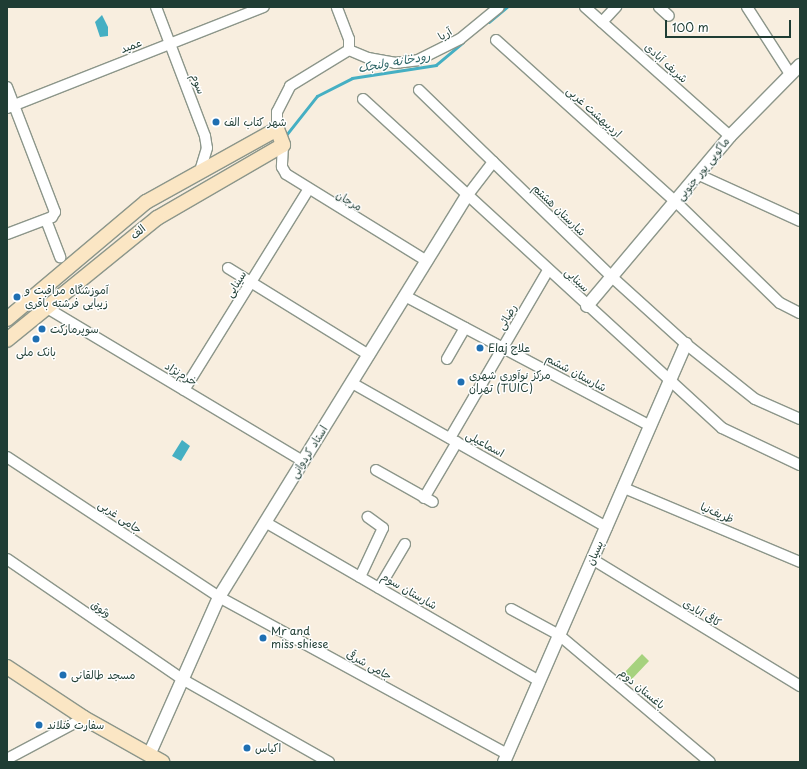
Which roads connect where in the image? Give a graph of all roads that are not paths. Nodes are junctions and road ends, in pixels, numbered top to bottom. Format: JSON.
{"nodes":[{"id":1,"x":156,"y":7,"type":"edge"},
{"id":2,"x":264,"y":7,"type":"edge"},
{"id":3,"x":337,"y":7,"type":"edge"},
{"id":4,"x":499,"y":7,"type":"edge"},
{"id":5,"x":585,"y":7,"type":"edge"},
{"id":6,"x":616,"y":7,"type":"edge"},
{"id":7,"x":659,"y":7,"type":"edge"},
{"id":8,"x":747,"y":7,"type":"edge"},
{"id":9,"x":669,"y":16,"type":"dead end"},
{"id":10,"x":602,"y":22,"type":"junction"},
{"id":11,"x":496,"y":40,"type":"dead end"},
{"id":12,"x":170,"y":44,"type":"junction"},
{"id":13,"x":349,"y":50,"type":"junction"},
{"id":14,"x":800,"y":65,"type":"edge"},
{"id":15,"x":790,"y":74,"type":"junction"},
{"id":16,"x":7,"y":87,"type":"edge"},
{"id":17,"x":419,"y":90,"type":"dead end"},
{"id":18,"x":363,"y":99,"type":"dead end"},
{"id":19,"x":11,"y":107,"type":"edge"},
{"id":20,"x":277,"y":129,"type":"junction"},
{"id":21,"x":730,"y":136,"type":"junction"},
{"id":22,"x":283,"y":145,"type":"junction"},
{"id":23,"x":493,"y":162,"type":"junction"},
{"id":24,"x":200,"y":171,"type":"junction"},
{"id":25,"x":697,"y":174,"type":"junction"},
{"id":26,"x":308,"y":190,"type":"junction"},
{"id":27,"x":467,"y":196,"type":"junction"},
{"id":28,"x":676,"y":202,"type":"junction"},
{"id":29,"x":46,"y":220,"type":"junction"},
{"id":30,"x":800,"y":221,"type":"edge"},
{"id":31,"x":7,"y":234,"type":"edge"},
{"id":32,"x":60,"y":257,"type":"dead end"},
{"id":33,"x":427,"y":261,"type":"junction"},
{"id":34,"x":228,"y":268,"type":"dead end"},
{"id":35,"x":548,"y":270,"type":"junction"},
{"id":36,"x":613,"y":278,"type":"junction"},
{"id":37,"x":251,"y":282,"type":"junction"},
{"id":38,"x":405,"y":296,"type":"junction"},
{"id":39,"x":587,"y":306,"type":"junction"},
{"id":40,"x":48,"y":308,"type":"junction"},
{"id":41,"x":800,"y":313,"type":"edge"},
{"id":42,"x":7,"y":319,"type":"edge"},
{"id":43,"x":465,"y":328,"type":"junction"},
{"id":44,"x":7,"y":340,"type":"edge"},
{"id":45,"x":686,"y":344,"type":"junction"},
{"id":46,"x":503,"y":348,"type":"junction"},
{"id":47,"x":369,"y":355,"type":"junction"},
{"id":48,"x":447,"y":359,"type":"dead end"},
{"id":49,"x":670,"y":382,"type":"junction"},
{"id":50,"x":352,"y":383,"type":"junction"},
{"id":51,"x":184,"y":390,"type":"junction"},
{"id":52,"x":800,"y":420,"type":"edge"},
{"id":53,"x":650,"y":426,"type":"junction"},
{"id":54,"x":454,"y":440,"type":"junction"},
{"id":55,"x":7,"y":457,"type":"edge"},
{"id":56,"x":303,"y":461,"type":"junction"},
{"id":57,"x":800,"y":466,"type":"edge"},
{"id":58,"x":376,"y":470,"type":"dead end"},
{"id":59,"x":624,"y":488,"type":"junction"},
{"id":60,"x":368,"y":517,"type":"dead end"},
{"id":61,"x":266,"y":522,"type":"junction"},
{"id":62,"x":607,"y":527,"type":"junction"},
{"id":63,"x":405,"y":544,"type":"dead end"},
{"id":64,"x":7,"y":559,"type":"edge"},
{"id":65,"x":592,"y":559,"type":"junction"},
{"id":66,"x":800,"y":562,"type":"edge"},
{"id":67,"x":360,"y":577,"type":"junction"},
{"id":68,"x":379,"y":588,"type":"junction"},
{"id":69,"x":219,"y":597,"type":"junction"},
{"id":70,"x":511,"y":609,"type":"dead end"},
{"id":71,"x":560,"y":635,"type":"junction"},
{"id":72,"x":7,"y":666,"type":"edge"},
{"id":73,"x":7,"y":677,"type":"edge"},
{"id":74,"x":182,"y":679,"type":"junction"},
{"id":75,"x":540,"y":681,"type":"junction"},
{"id":76,"x":800,"y":686,"type":"edge"},
{"id":77,"x":79,"y":720,"type":"junction"},
{"id":78,"x":506,"y":758,"type":"edge"},
{"id":79,"x":7,"y":759,"type":"edge"},
{"id":80,"x":148,"y":759,"type":"edge"},
{"id":81,"x":162,"y":762,"type":"edge"},
{"id":82,"x":329,"y":762,"type":"edge"},
{"id":83,"x":710,"y":762,"type":"edge"}],
"edges":[{"from":1,"to":12,"type":"street","name":"سوم"},
{"from":2,"to":12,"type":"street","name":"عمید"},
{"from":3,"to":13,"type":"street"},
{"from":4,"to":13,"type":"street","name":"آریا"},
{"from":5,"to":10,"type":"street","name":"شریف آبادی"},
{"from":6,"to":10,"type":"street"},
{"from":7,"to":9,"type":"street"},
{"from":8,"to":15,"type":"street"},
{"from":10,"to":21,"type":"street","name":"شریف آبادی"},
{"from":11,"to":28,"type":"street","name":"اردیبهشت غربی"},
{"from":12,"to":19,"type":"street","name":"عمید"},
{"from":12,"to":24,"type":"street","name":"سوم"},
{"from":13,"to":20,"type":"street"},
{"from":14,"to":15,"type":"street","name":"ماکویی‌ پور جنوبی"},
{"from":15,"to":21,"type":"street","name":"ماکویی‌ پور جنوبی"},
{"from":16,"to":19,"type":"street"},
{"from":17,"to":23,"type":"street","name":"شارستان هشتم"},
{"from":18,"to":27,"type":"street","name":"سینایی"},
{"from":19,"to":29,"type":"street"},
{"from":20,"to":22,"type":"main road"},
{"from":20,"to":24,"type":"main road","name":"الف"},
{"from":21,"to":25,"type":"street","name":"ماکویی‌ پور جنوبی"},
{"from":22,"to":26,"type":"street","name":"مرجان"},
{"from":22,"to":40,"type":"main road","name":"الف"},
{"from":23,"to":27,"type":"street","name":"استاد کردوانی"},
{"from":23,"to":36,"type":"street","name":"شارستان هشتم"},
{"from":24,"to":42,"type":"main road","name":"الف"},
{"from":25,"to":28,"type":"street","name":"ماکویی‌ پور جنوبی"},
{"from":25,"to":30,"type":"street"},
{"from":26,"to":33,"type":"street","name":"مرجان"},
{"from":26,"to":37,"type":"street","name":"سینایی"},
{"from":27,"to":33,"type":"street","name":"استاد کردوانی"},
{"from":27,"to":35,"type":"street","name":"سینایی"},
{"from":28,"to":36,"type":"street","name":"ماکویی‌ پور جنوبی"},
{"from":28,"to":41,"type":"street","name":"اردیبهشت غربی"},
{"from":29,"to":31,"type":"street"},
{"from":29,"to":32,"type":"street"},
{"from":33,"to":38,"type":"street","name":"استاد کردوانی"},
{"from":34,"to":37,"type":"street"},
{"from":35,"to":39,"type":"street","name":"سینایی"},
{"from":35,"to":46,"type":"street","name":"رضائی"},
{"from":36,"to":39,"type":"street","name":"ماکویی‌ پور جنوبی"},
{"from":36,"to":45,"type":"street","name":"شارستان هشتم"},
{"from":37,"to":47,"type":"street"},
{"from":37,"to":51,"type":"street","name":"سینایی"},
{"from":38,"to":43,"type":"street","name":"شارستان ششم"},
{"from":38,"to":47,"type":"street","name":"استاد کردوانی"},
{"from":39,"to":49,"type":"street","name":"سینایی"},
{"from":40,"to":44,"type":"main road","name":"الف"},
{"from":40,"to":51,"type":"street","name":"خرم‌نژاد"},
{"from":43,"to":46,"type":"street","name":"شارستان ششم"},
{"from":43,"to":48,"type":"street"},
{"from":45,"to":49,"type":"street","name":"پسیان"},
{"from":45,"to":52,"type":"street","name":"شارستان هشتم"},
{"from":46,"to":53,"type":"street","name":"شارستان ششم"},
{"from":46,"to":54,"type":"street","name":"رضائی"},
{"from":47,"to":50,"type":"street","name":"استاد کردوانی"},
{"from":49,"to":53,"type":"street","name":"پسیان"},
{"from":49,"to":57,"type":"street","name":"سینایی"},
{"from":50,"to":54,"type":"street","name":"اسماعیلی"},
{"from":50,"to":56,"type":"street","name":"استاد کردوانی"},
{"from":51,"to":56,"type":"street","name":"خرم‌نژاد"},
{"from":53,"to":59,"type":"street","name":"پسیان"},
{"from":54,"to":58,"type":"street","name":"رضائی"},
{"from":54,"to":62,"type":"street","name":"اسماعیلی"},
{"from":55,"to":69,"type":"street","name":"جامی غربی"},
{"from":56,"to":61,"type":"street","name":"استاد کردوانی"},
{"from":59,"to":62,"type":"street","name":"پسیان"},
{"from":59,"to":66,"type":"street","name":"ظریف‌نیا"},
{"from":60,"to":67,"type":"street"},
{"from":61,"to":67,"type":"street","name":"شارستان سوم"},
{"from":61,"to":69,"type":"street","name":"استاد کردوانی"},
{"from":62,"to":65,"type":"street","name":"پسیان"},
{"from":63,"to":68,"type":"street"},
{"from":64,"to":74,"type":"street","name":"وثوق"},
{"from":65,"to":71,"type":"street","name":"پسیان"},
{"from":65,"to":76,"type":"street","name":"کافی آبادی"},
{"from":67,"to":68,"type":"street","name":"شارستان سوم"},
{"from":68,"to":75,"type":"street","name":"شارستان سوم"},
{"from":69,"to":74,"type":"street","name":"استاد کردوانی"},
{"from":69,"to":78,"type":"street","name":"جامی شرقی"},
{"from":70,"to":71,"type":"street","name":"باغستان دوم"},
{"from":71,"to":75,"type":"street","name":"پسیان"},
{"from":71,"to":83,"type":"street","name":"باغستان دوم"},
{"from":72,"to":77,"type":"main road"},
{"from":73,"to":77,"type":"main road"},
{"from":74,"to":80,"type":"street","name":"استاد کردوانی"},
{"from":74,"to":82,"type":"street","name":"وثوق"},
{"from":75,"to":78,"type":"street","name":"پسیان"},
{"from":77,"to":79,"type":"street"},
{"from":77,"to":80,"type":"main road"},
{"from":80,"to":81,"type":"main road"}]}
